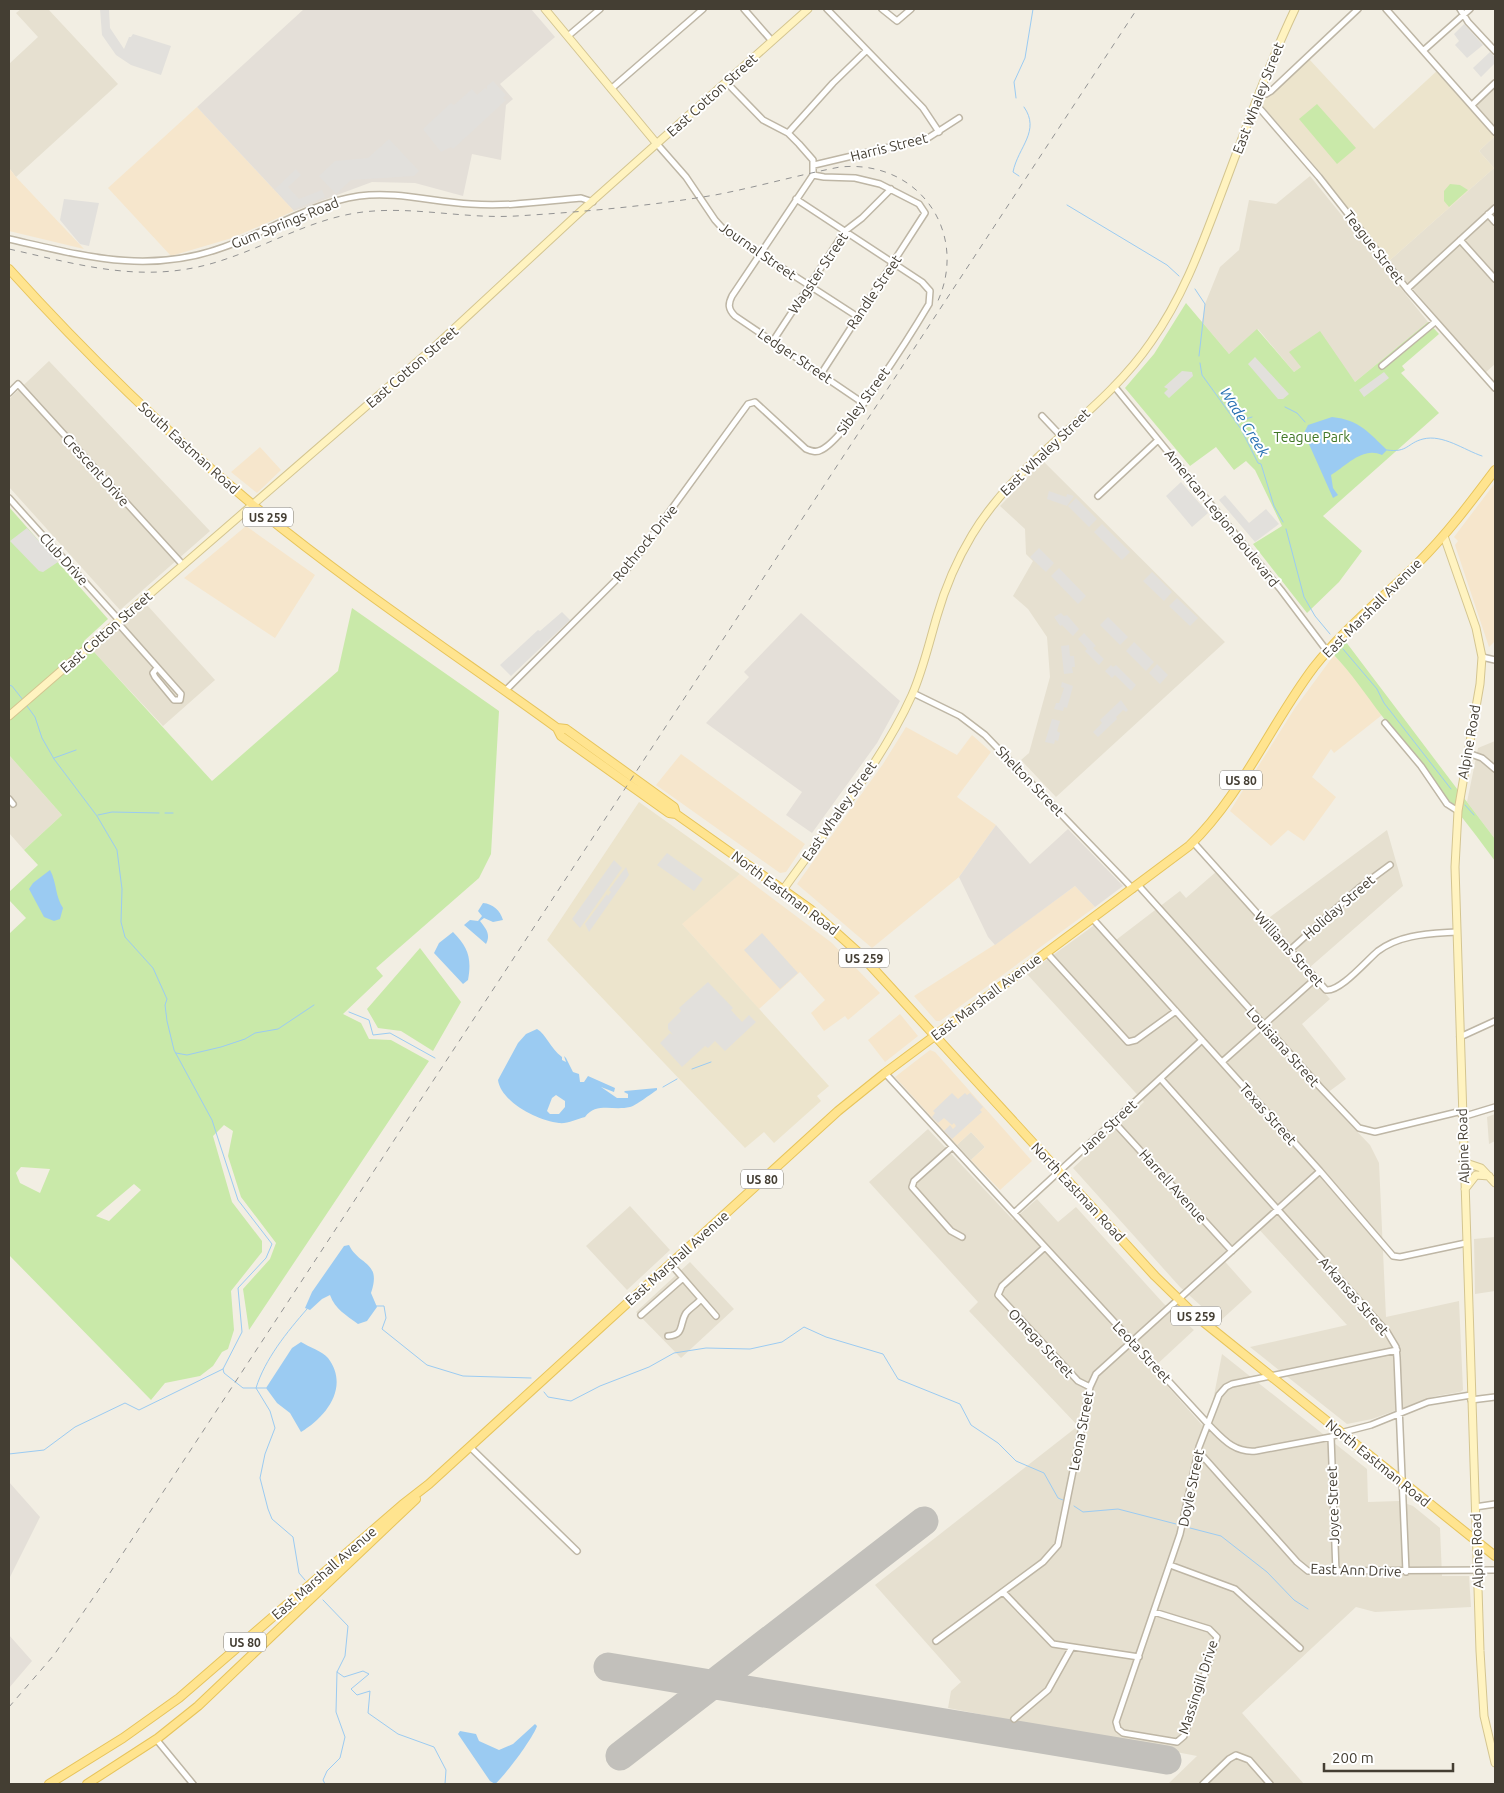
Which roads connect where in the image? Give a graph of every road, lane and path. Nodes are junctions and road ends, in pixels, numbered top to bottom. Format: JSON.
{"nodes":[{"id":1,"x":546,"y":9,"type":"edge"},
{"id":2,"x":600,"y":9,"type":"edge"},
{"id":3,"x":703,"y":9,"type":"edge"},
{"id":4,"x":744,"y":9,"type":"edge"},
{"id":5,"x":808,"y":9,"type":"edge"},
{"id":6,"x":826,"y":9,"type":"edge"},
{"id":7,"x":882,"y":9,"type":"edge"},
{"id":8,"x":911,"y":9,"type":"edge"},
{"id":9,"x":1295,"y":9,"type":"edge"},
{"id":10,"x":1358,"y":9,"type":"edge"},
{"id":11,"x":1386,"y":9,"type":"edge"},
{"id":12,"x":1460,"y":9,"type":"edge"},
{"id":13,"x":1470,"y":9,"type":"edge"},
{"id":14,"x":1465,"y":14,"type":"junction"},
{"id":15,"x":568,"y":36,"type":"junction"},
{"id":16,"x":772,"y":41,"type":"junction"},
{"id":17,"x":1424,"y":50,"type":"junction"},
{"id":18,"x":866,"y":51,"type":"junction"},
{"id":19,"x":1495,"y":51,"type":"edge"},
{"id":20,"x":726,"y":82,"type":"junction"},
{"id":21,"x":1495,"y":83,"type":"edge"},
{"id":22,"x":611,"y":89,"type":"junction"},
{"id":23,"x":1259,"y":92,"type":"junction"},
{"id":24,"x":1255,"y":103,"type":"junction"},
{"id":25,"x":1473,"y":104,"type":"junction"},
{"id":26,"x":959,"y":118,"type":"dead end"},
{"id":27,"x":939,"y":132,"type":"junction"},
{"id":28,"x":1495,"y":132,"type":"edge"},
{"id":29,"x":788,"y":133,"type":"junction"},
{"id":30,"x":657,"y":144,"type":"junction"},
{"id":31,"x":814,"y":165,"type":"junction"},
{"id":32,"x":813,"y":174,"type":"junction"},
{"id":33,"x":891,"y":189,"type":"junction"},
{"id":34,"x":796,"y":199,"type":"junction"},
{"id":35,"x":593,"y":202,"type":"junction"},
{"id":36,"x":1495,"y":208,"type":"edge"},
{"id":37,"x":1488,"y":214,"type":"junction"},
{"id":38,"x":1495,"y":222,"type":"edge"},
{"id":39,"x":845,"y":231,"type":"junction"},
{"id":40,"x":9,"y":239,"type":"edge"},
{"id":41,"x":1460,"y":240,"type":"junction"},
{"id":42,"x":760,"y":254,"type":"junction"},
{"id":43,"x":894,"y":263,"type":"junction"},
{"id":44,"x":9,"y":269,"type":"edge"},
{"id":45,"x":1495,"y":279,"type":"edge"},
{"id":46,"x":809,"y":286,"type":"junction"},
{"id":47,"x":1407,"y":289,"type":"junction"},
{"id":48,"x":858,"y":317,"type":"junction"},
{"id":49,"x":1436,"y":322,"type":"junction"},
{"id":50,"x":773,"y":341,"type":"junction"},
{"id":51,"x":1382,"y":366,"type":"dead end"},
{"id":52,"x":821,"y":374,"type":"junction"},
{"id":53,"x":1114,"y":386,"type":"junction"},
{"id":54,"x":1495,"y":388,"type":"edge"},
{"id":55,"x":9,"y":393,"type":"edge"},
{"id":56,"x":863,"y":403,"type":"junction"},
{"id":57,"x":748,"y":404,"type":"joint"},
{"id":58,"x":1042,"y":416,"type":"dead end"},
{"id":59,"x":1060,"y":435,"type":"junction"},
{"id":60,"x":1158,"y":440,"type":"junction"},
{"id":61,"x":1495,"y":470,"type":"edge"},
{"id":62,"x":1098,"y":496,"type":"dead end"},
{"id":63,"x":9,"y":498,"type":"edge"},
{"id":64,"x":253,"y":505,"type":"junction"},
{"id":65,"x":1444,"y":536,"type":"junction"},
{"id":66,"x":183,"y":565,"type":"junction"},
{"id":67,"x":118,"y":621,"type":"junction"},
{"id":68,"x":1327,"y":651,"type":"junction"},
{"id":69,"x":1482,"y":657,"type":"junction"},
{"id":70,"x":1495,"y":660,"type":"edge"},
{"id":71,"x":157,"y":668,"type":"junction"},
{"id":72,"x":505,"y":691,"type":"junction"},
{"id":73,"x":913,"y":693,"type":"junction"},
{"id":74,"x":9,"y":716,"type":"edge"},
{"id":75,"x":1385,"y":723,"type":"dead end"},
{"id":76,"x":1468,"y":753,"type":"junction"},
{"id":77,"x":1495,"y":769,"type":"edge"},
{"id":78,"x":630,"y":781,"type":"joint"},
{"id":79,"x":1458,"y":811,"type":"junction"},
{"id":80,"x":1193,"y":842,"type":"junction"},
{"id":81,"x":1390,"y":865,"type":"dead end"},
{"id":82,"x":1136,"y":887,"type":"junction"},
{"id":83,"x":783,"y":890,"type":"junction"},
{"id":84,"x":1092,"y":918,"type":"junction"},
{"id":85,"x":1456,"y":932,"type":"junction"},
{"id":86,"x":1290,"y":950,"type":"junction"},
{"id":87,"x":1046,"y":952,"type":"junction"},
{"id":88,"x":1315,"y":979,"type":"junction"},
{"id":89,"x":1176,"y":1011,"type":"junction"},
{"id":90,"x":1495,"y":1021,"type":"edge"},
{"id":91,"x":1264,"y":1024,"type":"junction"},
{"id":92,"x":934,"y":1036,"type":"junction"},
{"id":93,"x":1460,"y":1037,"type":"junction"},
{"id":94,"x":1202,"y":1040,"type":"junction"},
{"id":95,"x":1222,"y":1062,"type":"junction"},
{"id":96,"x":885,"y":1073,"type":"junction"},
{"id":97,"x":1160,"y":1079,"type":"junction"},
{"id":98,"x":1495,"y":1107,"type":"edge"},
{"id":99,"x":1462,"y":1114,"type":"junction"},
{"id":100,"x":1114,"y":1122,"type":"junction"},
{"id":101,"x":952,"y":1147,"type":"junction"},
{"id":102,"x":1463,"y":1162,"type":"junction"},
{"id":103,"x":1320,"y":1171,"type":"junction"},
{"id":104,"x":1059,"y":1172,"type":"junction"},
{"id":105,"x":1489,"y":1176,"type":"junction"},
{"id":106,"x":1495,"y":1183,"type":"edge"},
{"id":107,"x":1464,"y":1191,"type":"junction"},
{"id":108,"x":1278,"y":1209,"type":"junction"},
{"id":109,"x":1014,"y":1213,"type":"junction"},
{"id":110,"x":962,"y":1236,"type":"dead end"},
{"id":111,"x":1466,"y":1243,"type":"junction"},
{"id":112,"x":1044,"y":1247,"type":"junction"},
{"id":113,"x":1232,"y":1251,"type":"junction"},
{"id":114,"x":670,"y":1264,"type":"junction"},
{"id":115,"x":683,"y":1278,"type":"junction"},
{"id":116,"x":702,"y":1299,"type":"junction"},
{"id":117,"x":1178,"y":1299,"type":"junction"},
{"id":118,"x":641,"y":1315,"type":"dead end"},
{"id":119,"x":716,"y":1316,"type":"dead end"},
{"id":120,"x":668,"y":1336,"type":"dead end"},
{"id":121,"x":1132,"y":1340,"type":"junction"},
{"id":122,"x":1396,"y":1350,"type":"junction"},
{"id":123,"x":1270,"y":1376,"type":"junction"},
{"id":124,"x":1090,"y":1387,"type":"junction"},
{"id":125,"x":1495,"y":1397,"type":"edge"},
{"id":126,"x":1471,"y":1398,"type":"junction"},
{"id":127,"x":1398,"y":1415,"type":"junction"},
{"id":128,"x":1209,"y":1425,"type":"junction"},
{"id":129,"x":1340,"y":1433,"type":"junction"},
{"id":130,"x":1331,"y":1437,"type":"junction"},
{"id":131,"x":470,"y":1447,"type":"junction"},
{"id":132,"x":1198,"y":1451,"type":"junction"},
{"id":133,"x":1401,"y":1482,"type":"junction"},
{"id":134,"x":429,"y":1484,"type":"junction"},
{"id":135,"x":1495,"y":1504,"type":"edge"},
{"id":136,"x":1475,"y":1507,"type":"junction"},
{"id":137,"x":1476,"y":1542,"type":"junction"},
{"id":138,"x":577,"y":1552,"type":"dead end"},
{"id":139,"x":1495,"y":1556,"type":"edge"},
{"id":140,"x":1170,"y":1565,"type":"junction"},
{"id":141,"x":1495,"y":1570,"type":"edge"},
{"id":142,"x":1478,"y":1571,"type":"junction"},
{"id":143,"x":1336,"y":1572,"type":"junction"},
{"id":144,"x":1406,"y":1572,"type":"junction"},
{"id":145,"x":1003,"y":1592,"type":"junction"},
{"id":146,"x":1154,"y":1612,"type":"junction"},
{"id":147,"x":936,"y":1641,"type":"dead end"},
{"id":148,"x":1072,"y":1647,"type":"junction"},
{"id":149,"x":1300,"y":1648,"type":"dead end"},
{"id":150,"x":1139,"y":1657,"type":"junction"},
{"id":151,"x":212,"y":1671,"type":"junction"},
{"id":152,"x":223,"y":1683,"type":"junction"},
{"id":153,"x":1014,"y":1719,"type":"dead end"},
{"id":154,"x":1118,"y":1729,"type":"joint"},
{"id":155,"x":156,"y":1739,"type":"junction"},
{"id":156,"x":1495,"y":1763,"type":"edge"},
{"id":157,"x":50,"y":1784,"type":"edge"},
{"id":158,"x":87,"y":1784,"type":"edge"},
{"id":159,"x":192,"y":1784,"type":"edge"},
{"id":160,"x":1203,"y":1784,"type":"edge"},
{"id":161,"x":1270,"y":1784,"type":"edge"}],
"edges":[{"from":1,"to":15,"type":"main road"},
{"from":2,"to":15,"type":"street"},
{"from":3,"to":22,"type":"street"},
{"from":4,"to":16,"type":"street"},
{"from":5,"to":16,"type":"main road","name":"East Cotton Street"},
{"from":6,"to":18,"type":"street"},
{"from":7,"to":8,"type":"street"},
{"from":9,"to":23,"type":"main road","name":"East Whaley Street"},
{"from":10,"to":23,"type":"street"},
{"from":11,"to":17,"type":"street"},
{"from":12,"to":14,"type":"street"},
{"from":13,"to":14,"type":"street"},
{"from":14,"to":17,"type":"street"},
{"from":14,"to":19,"type":"street"},
{"from":15,"to":22,"type":"main road"},
{"from":16,"to":20,"type":"main road","name":"East Cotton Street"},
{"from":17,"to":25,"type":"street"},
{"from":18,"to":27,"type":"street"},
{"from":18,"to":29,"type":"street"},
{"from":20,"to":29,"type":"street"},
{"from":20,"to":30,"type":"main road","name":"East Cotton Street"},
{"from":21,"to":25,"type":"street"},
{"from":22,"to":30,"type":"main road"},
{"from":23,"to":24,"type":"main road","name":"East Whaley Street"},
{"from":24,"to":47,"type":"street","name":"Teague Street"},
{"from":24,"to":53,"type":"main road","name":"East Whaley Street"},
{"from":25,"to":28,"type":"street"},
{"from":26,"to":27,"type":"street","name":"Harris Street"},
{"from":27,"to":31,"type":"street","name":"Harris Street"},
{"from":29,"to":31,"type":"street"},
{"from":30,"to":35,"type":"main road","name":"East Cotton Street"},
{"from":30,"to":42,"type":"street","name":"Journal Street"},
{"from":31,"to":32,"type":"street"},
{"from":32,"to":33,"type":"street"},
{"from":32,"to":34,"type":"street"},
{"from":33,"to":39,"type":"street","name":"Wagster Street"},
{"from":33,"to":43,"type":"street","name":"Randle Street"},
{"from":34,"to":39,"type":"street"},
{"from":34,"to":42,"type":"street"},
{"from":35,"to":40,"type":"street","name":"Gum Springs Road"},
{"from":35,"to":64,"type":"main road","name":"East Cotton Street"},
{"from":36,"to":37,"type":"street"},
{"from":37,"to":38,"type":"street"},
{"from":37,"to":41,"type":"street"},
{"from":39,"to":43,"type":"street"},
{"from":39,"to":46,"type":"street","name":"Wagster Street"},
{"from":41,"to":45,"type":"street"},
{"from":41,"to":47,"type":"street"},
{"from":42,"to":46,"type":"street","name":"Journal Street"},
{"from":42,"to":50,"type":"street","name":"Ledger Street"},
{"from":43,"to":48,"type":"street","name":"Randle Street"},
{"from":43,"to":56,"type":"street","name":"Sibley Street"},
{"from":44,"to":64,"type":"main road","name":"South Eastman Road","number":"US 259"},
{"from":46,"to":48,"type":"street","name":"Journal Street"},
{"from":46,"to":50,"type":"street","name":"Wagster Street"},
{"from":47,"to":49,"type":"street","name":"Teague Street"},
{"from":48,"to":52,"type":"street","name":"Randle Street"},
{"from":49,"to":51,"type":"street"},
{"from":49,"to":54,"type":"street","name":"Teague Street"},
{"from":50,"to":52,"type":"street","name":"Ledger Street"},
{"from":52,"to":56,"type":"street","name":"Ledger Street"},
{"from":53,"to":59,"type":"main road","name":"East Whaley Street"},
{"from":53,"to":60,"type":"street","name":"American Legion Boulevard"},
{"from":55,"to":66,"type":"street","name":"Crescent Drive"},
{"from":56,"to":57,"type":"street","name":"Sibley Street"},
{"from":57,"to":72,"type":"street","name":"Rothrock Drive"},
{"from":58,"to":59,"type":"street"},
{"from":59,"to":73,"type":"main road","name":"East Whaley Street"},
{"from":60,"to":62,"type":"street"},
{"from":60,"to":68,"type":"street","name":"American Legion Boulevard"},
{"from":61,"to":65,"type":"main road","name":"East Marshall Avenue","number":"US 80"},
{"from":63,"to":67,"type":"street","name":"Club Drive"},
{"from":64,"to":66,"type":"main road","name":"East Cotton Street"},
{"from":64,"to":72,"type":"main road","name":"South Eastman Road","number":"US 259"},
{"from":65,"to":68,"type":"main road","name":"East Marshall Avenue","number":"US 80"},
{"from":65,"to":69,"type":"main road","name":"Alpine Road"},
{"from":66,"to":67,"type":"main road","name":"East Cotton Street"},
{"from":67,"to":71,"type":"street","name":"Club Drive"},
{"from":67,"to":74,"type":"main road","name":"East Cotton Street"},
{"from":68,"to":80,"type":"main road","name":"East Marshall Avenue","number":"US 80"},
{"from":69,"to":70,"type":"street"},
{"from":69,"to":76,"type":"main road","name":"Alpine Road"},
{"from":71,"to":71,"type":"street","name":"Club Drive"},
{"from":72,"to":78,"type":"main road","name":"South Eastman Road","number":"US 259"},
{"from":73,"to":82,"type":"street","name":"Shelton Street"},
{"from":73,"to":83,"type":"main road","name":"East Whaley Street"},
{"from":75,"to":79,"type":"street"},
{"from":76,"to":77,"type":"street"},
{"from":76,"to":79,"type":"main road","name":"Alpine Road"},
{"from":78,"to":83,"type":"main road","name":"North Eastman Road","number":"US 259"},
{"from":79,"to":85,"type":"main road","name":"Alpine Road"},
{"from":80,"to":82,"type":"main road","name":"East Marshall Avenue","number":"US 80"},
{"from":80,"to":86,"type":"street","name":"Williams Street"},
{"from":81,"to":86,"type":"street","name":"Holiday Street"},
{"from":82,"to":84,"type":"main road","name":"East Marshall Avenue","number":"US 80"},
{"from":82,"to":91,"type":"street","name":"Louisiana Street"},
{"from":83,"to":92,"type":"main road","name":"North Eastman Road","number":"US 259"},
{"from":84,"to":87,"type":"main road","name":"East Marshall Avenue","number":"US 80"},
{"from":84,"to":89,"type":"street","name":"Texas Street"},
{"from":85,"to":88,"type":"street","name":"Williams Street"},
{"from":85,"to":93,"type":"main road","name":"Alpine Road"},
{"from":86,"to":88,"type":"street","name":"Williams Street"},
{"from":87,"to":89,"type":"street"},
{"from":87,"to":92,"type":"main road","name":"East Marshall Avenue","number":"US 80"},
{"from":88,"to":91,"type":"street"},
{"from":89,"to":94,"type":"street","name":"Texas Street"},
{"from":90,"to":93,"type":"street"},
{"from":91,"to":95,"type":"street"},
{"from":91,"to":99,"type":"street","name":"Louisiana Street"},
{"from":92,"to":96,"type":"main road","name":"East Marshall Avenue","number":"US 80"},
{"from":92,"to":104,"type":"main road","name":"North Eastman Road","number":"US 259"},
{"from":93,"to":99,"type":"main road","name":"Alpine Road"},
{"from":94,"to":95,"type":"street","name":"Texas Street"},
{"from":94,"to":97,"type":"street","name":"Jane Street"},
{"from":95,"to":103,"type":"street","name":"Texas Street"},
{"from":96,"to":101,"type":"street","name":"Leota Street"},
{"from":96,"to":114,"type":"main road","name":"East Marshall Avenue","number":"US 80"},
{"from":97,"to":100,"type":"street","name":"Jane Street"},
{"from":97,"to":108,"type":"street","name":"Arkansas Street"},
{"from":98,"to":99,"type":"street","name":"Louisiana Street"},
{"from":99,"to":102,"type":"main road","name":"Alpine Road"},
{"from":100,"to":104,"type":"street","name":"Jane Street"},
{"from":100,"to":113,"type":"street","name":"Harrell Avenue"},
{"from":101,"to":109,"type":"street","name":"Leota Street"},
{"from":101,"to":110,"type":"street"},
{"from":102,"to":105,"type":"main road"},
{"from":102,"to":107,"type":"main road","name":"Alpine Road"},
{"from":103,"to":108,"type":"street","name":"Leona Street"},
{"from":103,"to":111,"type":"street","name":"Texas Street"},
{"from":104,"to":109,"type":"street","name":"Jane Street"},
{"from":104,"to":117,"type":"main road","name":"North Eastman Road","number":"US 259"},
{"from":105,"to":106,"type":"main road"},
{"from":105,"to":107,"type":"main road"},
{"from":107,"to":111,"type":"main road","name":"Alpine Road"},
{"from":108,"to":113,"type":"street","name":"Leona Street"},
{"from":108,"to":122,"type":"street","name":"Arkansas Street"},
{"from":109,"to":112,"type":"street","name":"Leota Street"},
{"from":111,"to":126,"type":"main road","name":"Alpine Road"},
{"from":112,"to":121,"type":"street","name":"Leota Street"},
{"from":112,"to":124,"type":"street","name":"Omega Street"},
{"from":113,"to":117,"type":"street","name":"Leona Street"},
{"from":114,"to":115,"type":"street"},
{"from":114,"to":131,"type":"main road","name":"East Marshall Avenue","number":"US 80"},
{"from":115,"to":116,"type":"street"},
{"from":115,"to":118,"type":"street"},
{"from":116,"to":119,"type":"street"},
{"from":116,"to":120,"type":"street"},
{"from":117,"to":121,"type":"street","name":"Leona Street"},
{"from":117,"to":123,"type":"main road","name":"North Eastman Road","number":"US 259"},
{"from":121,"to":124,"type":"street","name":"Leona Street"},
{"from":121,"to":128,"type":"street","name":"Leota Street"},
{"from":122,"to":123,"type":"street","name":"Doyle Street"},
{"from":122,"to":127,"type":"street","name":"Arkansas Street"},
{"from":123,"to":128,"type":"street","name":"Doyle Street"},
{"from":123,"to":129,"type":"main road","name":"North Eastman Road","number":"US 259"},
{"from":124,"to":145,"type":"street","name":"Leona Street"},
{"from":125,"to":126,"type":"street","name":"Leota Street"},
{"from":126,"to":127,"type":"street","name":"Leota Street"},
{"from":126,"to":136,"type":"main road","name":"Alpine Road"},
{"from":127,"to":129,"type":"street","name":"Leota Street"},
{"from":127,"to":133,"type":"street","name":"Arkansas Street"},
{"from":128,"to":130,"type":"street","name":"Leota Street"},
{"from":128,"to":132,"type":"street","name":"Doyle Street"},
{"from":129,"to":130,"type":"street","name":"Leota Street"},
{"from":129,"to":133,"type":"main road","name":"North Eastman Road","number":"US 259"},
{"from":130,"to":143,"type":"street","name":"Joyce Street"},
{"from":131,"to":134,"type":"main road","name":"East Marshall Avenue","number":"US 80"},
{"from":131,"to":138,"type":"street"},
{"from":132,"to":140,"type":"street","name":"Doyle Street"},
{"from":132,"to":143,"type":"street","name":"East Ann Drive"},
{"from":133,"to":137,"type":"main road","name":"North Eastman Road","number":"US 259"},
{"from":133,"to":144,"type":"street","name":"Arkansas Street"},
{"from":134,"to":151,"type":"main road","name":"East Marshall Avenue","number":"US 80"},
{"from":134,"to":152,"type":"main road","name":"East Marshall Avenue","number":"US 80"},
{"from":135,"to":136,"type":"street"},
{"from":136,"to":137,"type":"main road","name":"Alpine Road"},
{"from":137,"to":139,"type":"main road","name":"North Eastman Road","number":"US 259"},
{"from":137,"to":142,"type":"main road","name":"Alpine Road"},
{"from":140,"to":146,"type":"street","name":"Doyle Street"},
{"from":140,"to":149,"type":"street"},
{"from":141,"to":142,"type":"street","name":"East Ann Drive"},
{"from":142,"to":144,"type":"street","name":"East Ann Drive"},
{"from":142,"to":156,"type":"main road","name":"Alpine Road"},
{"from":143,"to":144,"type":"street","name":"East Ann Drive"},
{"from":145,"to":147,"type":"street","name":"Leona Street"},
{"from":145,"to":148,"type":"street"},
{"from":146,"to":150,"type":"street","name":"Doyle Street"},
{"from":146,"to":154,"type":"street","name":"Massingill Drive"},
{"from":148,"to":150,"type":"street"},
{"from":148,"to":153,"type":"street"},
{"from":150,"to":154,"type":"street","name":"Doyle Street"},
{"from":151,"to":152,"type":"main road"},
{"from":151,"to":157,"type":"main road","name":"East Marshall Avenue","number":"US 80"},
{"from":152,"to":155,"type":"main road","name":"East Marshall Avenue","number":"US 80"},
{"from":155,"to":158,"type":"main road","name":"East Marshall Avenue","number":"US 80"},
{"from":155,"to":159,"type":"street"},
{"from":160,"to":161,"type":"street"}]}
